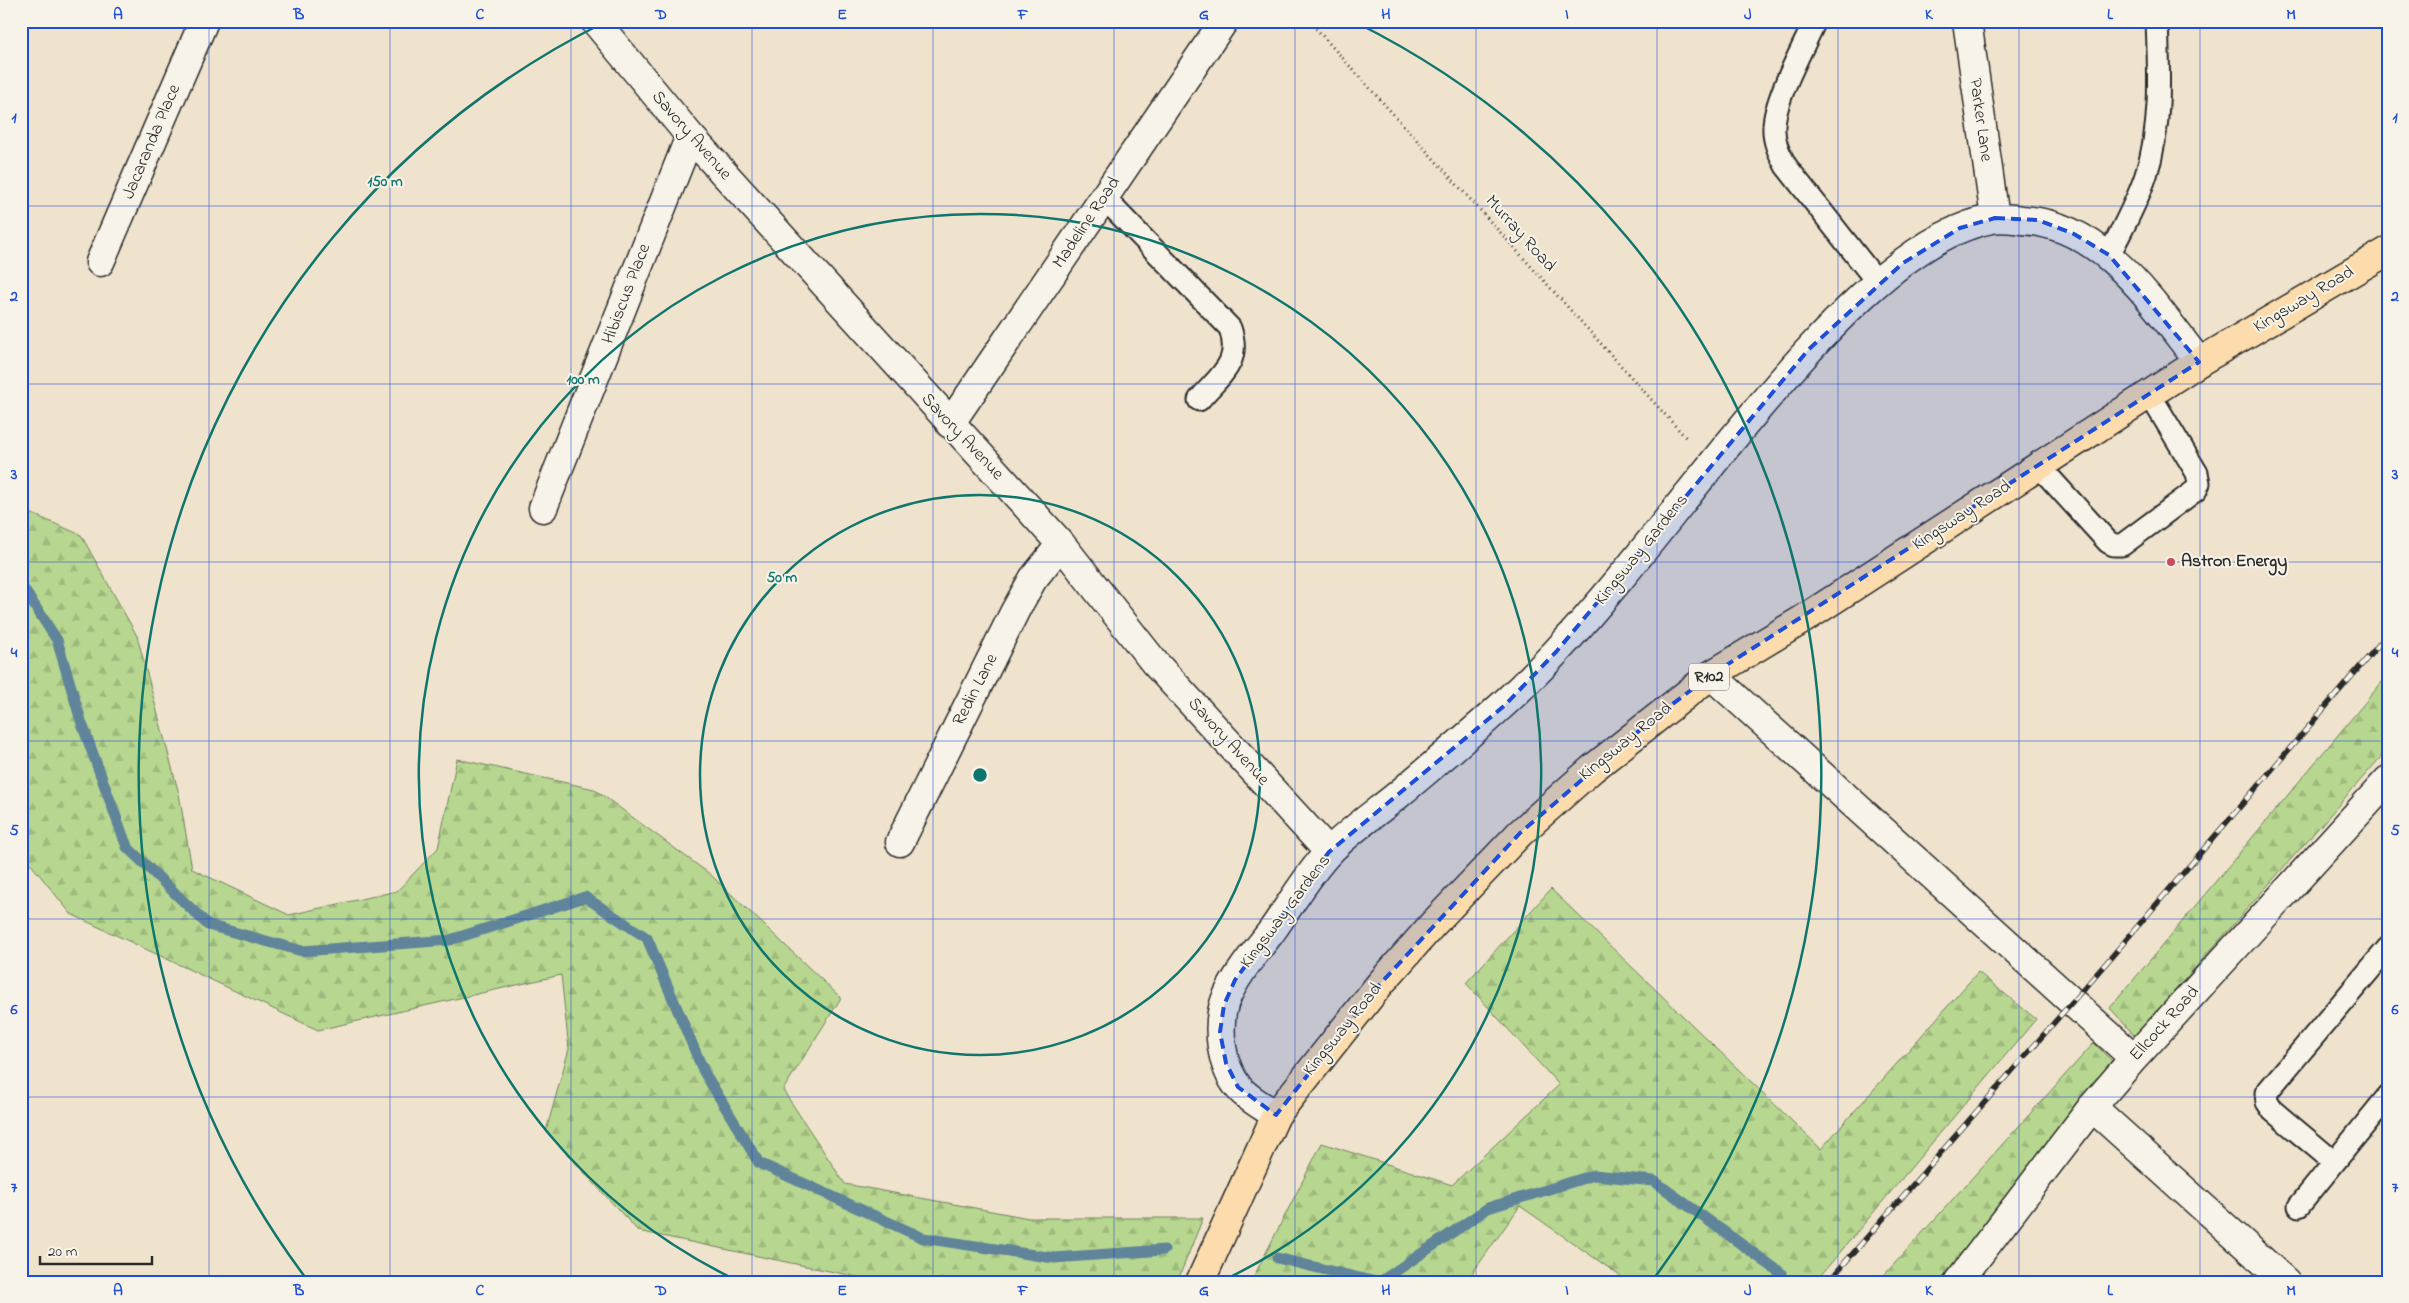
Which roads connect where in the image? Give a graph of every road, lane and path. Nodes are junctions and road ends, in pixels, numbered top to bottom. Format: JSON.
{"nodes":[{"id":1,"x":204,"y":21,"type":"edge"},
{"id":2,"x":595,"y":21,"type":"edge"},
{"id":3,"x":1224,"y":21,"type":"edge"},
{"id":4,"x":1310,"y":21,"type":"edge"},
{"id":5,"x":1815,"y":21,"type":"edge"},
{"id":6,"x":1967,"y":21,"type":"edge"},
{"id":7,"x":2157,"y":21,"type":"edge"},
{"id":8,"x":690,"y":136,"type":"junction"},
{"id":9,"x":1104,"y":198,"type":"junction"},
{"id":10,"x":1995,"y":218,"type":"junction"},
{"id":11,"x":2388,"y":251,"type":"edge"},
{"id":12,"x":2109,"y":255,"type":"junction"},
{"id":13,"x":100,"y":262,"type":"dead end"},
{"id":14,"x":1878,"y":283,"type":"junction"},
{"id":15,"x":2199,"y":362,"type":"junction"},
{"id":16,"x":2150,"y":394,"type":"junction"},
{"id":17,"x":1199,"y":400,"type":"dead end"},
{"id":18,"x":950,"y":424,"type":"junction"},
{"id":19,"x":1711,"y":465,"type":"junction"},
{"id":20,"x":2039,"y":466,"type":"junction"},
{"id":21,"x":544,"y":508,"type":"dead end"},
{"id":22,"x":1061,"y":544,"type":"junction"},
{"id":23,"x":1711,"y":676,"type":"junction"},
{"id":24,"x":2388,"y":780,"type":"edge"},
{"id":25,"x":900,"y":842,"type":"dead end"},
{"id":26,"x":1329,"y":852,"type":"junction"},
{"id":27,"x":2388,"y":948,"type":"edge"},
{"id":28,"x":2134,"y":1058,"type":"junction"},
{"id":29,"x":2388,"y":1096,"type":"edge"},
{"id":30,"x":2092,"y":1107,"type":"junction"},
{"id":31,"x":1276,"y":1115,"type":"junction"},
{"id":32,"x":2334,"y":1162,"type":"junction"},
{"id":33,"x":2299,"y":1206,"type":"dead end"},
{"id":34,"x":1200,"y":1282,"type":"edge"},
{"id":35,"x":1958,"y":1282,"type":"edge"},
{"id":36,"x":2286,"y":1282,"type":"edge"}],
"edges":[{"from":1,"to":13,"type":"street","name":"Jacaranda Place"},
{"from":2,"to":8,"type":"street","name":"Savory Avenue"},
{"from":3,"to":9,"type":"street","name":"Madeline Road"},
{"from":4,"to":19,"type":"path","name":"Murray Road"},
{"from":5,"to":14,"type":"lane"},
{"from":6,"to":10,"type":"street","name":"Parker Lane"},
{"from":7,"to":12,"type":"lane"},
{"from":8,"to":18,"type":"street","name":"Savory Avenue"},
{"from":8,"to":21,"type":"street","name":"Hibiscus Place"},
{"from":9,"to":17,"type":"lane"},
{"from":9,"to":18,"type":"street","name":"Madeline Road"},
{"from":10,"to":12,"type":"street","name":"Kingsway Gardens"},
{"from":10,"to":14,"type":"street","name":"Kingsway Gardens"},
{"from":11,"to":15,"type":"main road","name":"Kingsway Road","number":"R102"},
{"from":12,"to":15,"type":"street","name":"Kingsway Gardens"},
{"from":14,"to":19,"type":"street","name":"Kingsway Gardens"},
{"from":15,"to":16,"type":"main road","name":"Kingsway Road","number":"R102"},
{"from":16,"to":20,"type":"main road","name":"Kingsway Road","number":"R102"},
{"from":16,"to":20,"type":"lane"},
{"from":18,"to":22,"type":"street","name":"Savory Avenue"},
{"from":19,"to":26,"type":"street","name":"Kingsway Gardens"},
{"from":20,"to":23,"type":"main road","name":"Kingsway Road","number":"R102"},
{"from":22,"to":25,"type":"street","name":"Redin Lane"},
{"from":22,"to":26,"type":"street","name":"Savory Avenue"},
{"from":23,"to":28,"type":"street"},
{"from":23,"to":31,"type":"main road","name":"Kingsway Road","number":"R102"},
{"from":24,"to":28,"type":"street","name":"Ellcock Road"},
{"from":26,"to":31,"type":"street","name":"Kingsway Gardens"},
{"from":27,"to":32,"type":"lane"},
{"from":28,"to":30,"type":"street","name":"Ellcock Road"},
{"from":29,"to":32,"type":"lane"},
{"from":30,"to":35,"type":"street","name":"Ellcock Road"},
{"from":30,"to":36,"type":"street"},
{"from":31,"to":34,"type":"main road","name":"Kingsway Road","number":"R102"},
{"from":32,"to":33,"type":"lane"}]}
